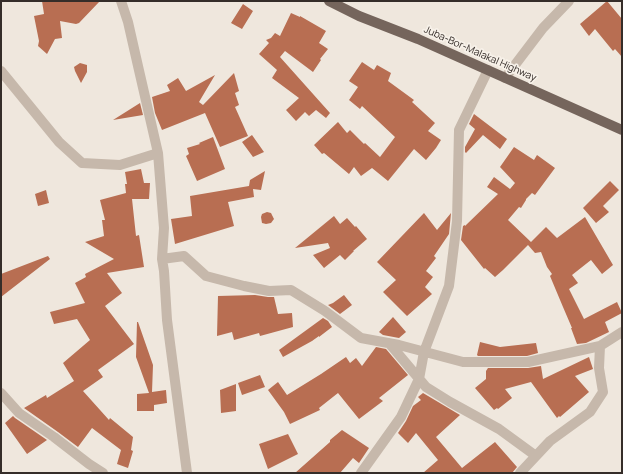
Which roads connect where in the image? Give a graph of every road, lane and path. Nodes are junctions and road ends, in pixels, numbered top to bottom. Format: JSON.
{"nodes":[{"id":1,"x":121,"y":1,"type":"edge"},
{"id":2,"x":329,"y":1,"type":"edge"},
{"id":3,"x":569,"y":1,"type":"edge"},
{"id":4,"x":488,"y":70,"type":"junction"},
{"id":5,"x":1,"y":71,"type":"edge"},
{"id":6,"x":505,"y":78,"type":"junction"},
{"id":7,"x":622,"y":130,"type":"edge"},
{"id":8,"x":158,"y":153,"type":"junction"},
{"id":9,"x":162,"y":259,"type":"junction"},
{"id":10,"x":622,"y":332,"type":"edge"},
{"id":11,"x":389,"y":343,"type":"junction"},
{"id":12,"x":600,"y":346,"type":"junction"},
{"id":13,"x":424,"y":352,"type":"junction"},
{"id":14,"x":419,"y":379,"type":"junction"},
{"id":15,"x":1,"y":393,"type":"edge"},
{"id":16,"x":536,"y":456,"type":"junction"},
{"id":17,"x":104,"y":473,"type":"edge"},
{"id":18,"x":187,"y":473,"type":"edge"},
{"id":19,"x":361,"y":473,"type":"edge"},
{"id":20,"x":520,"y":473,"type":"edge"}],
"edges":[{"from":1,"to":8,"type":"street"},
{"from":2,"to":4,"type":"main road","name":"Juba-Bor-Malakal Highway"},
{"from":3,"to":6,"type":"street"},
{"from":4,"to":6,"type":"main road","name":"Juba-Bor-Malakal Highway"},
{"from":4,"to":13,"type":"street"},
{"from":5,"to":8,"type":"street"},
{"from":6,"to":7,"type":"main road","name":"Juba-Bor-Malakal Highway"},
{"from":8,"to":9,"type":"street"},
{"from":9,"to":11,"type":"street"},
{"from":9,"to":18,"type":"street"},
{"from":10,"to":12,"type":"street"},
{"from":11,"to":13,"type":"street"},
{"from":11,"to":14,"type":"street"},
{"from":12,"to":13,"type":"street"},
{"from":12,"to":16,"type":"street"},
{"from":13,"to":14,"type":"street"},
{"from":14,"to":16,"type":"street"},
{"from":14,"to":19,"type":"street"},
{"from":15,"to":17,"type":"street"},
{"from":16,"to":20,"type":"street"}]}
